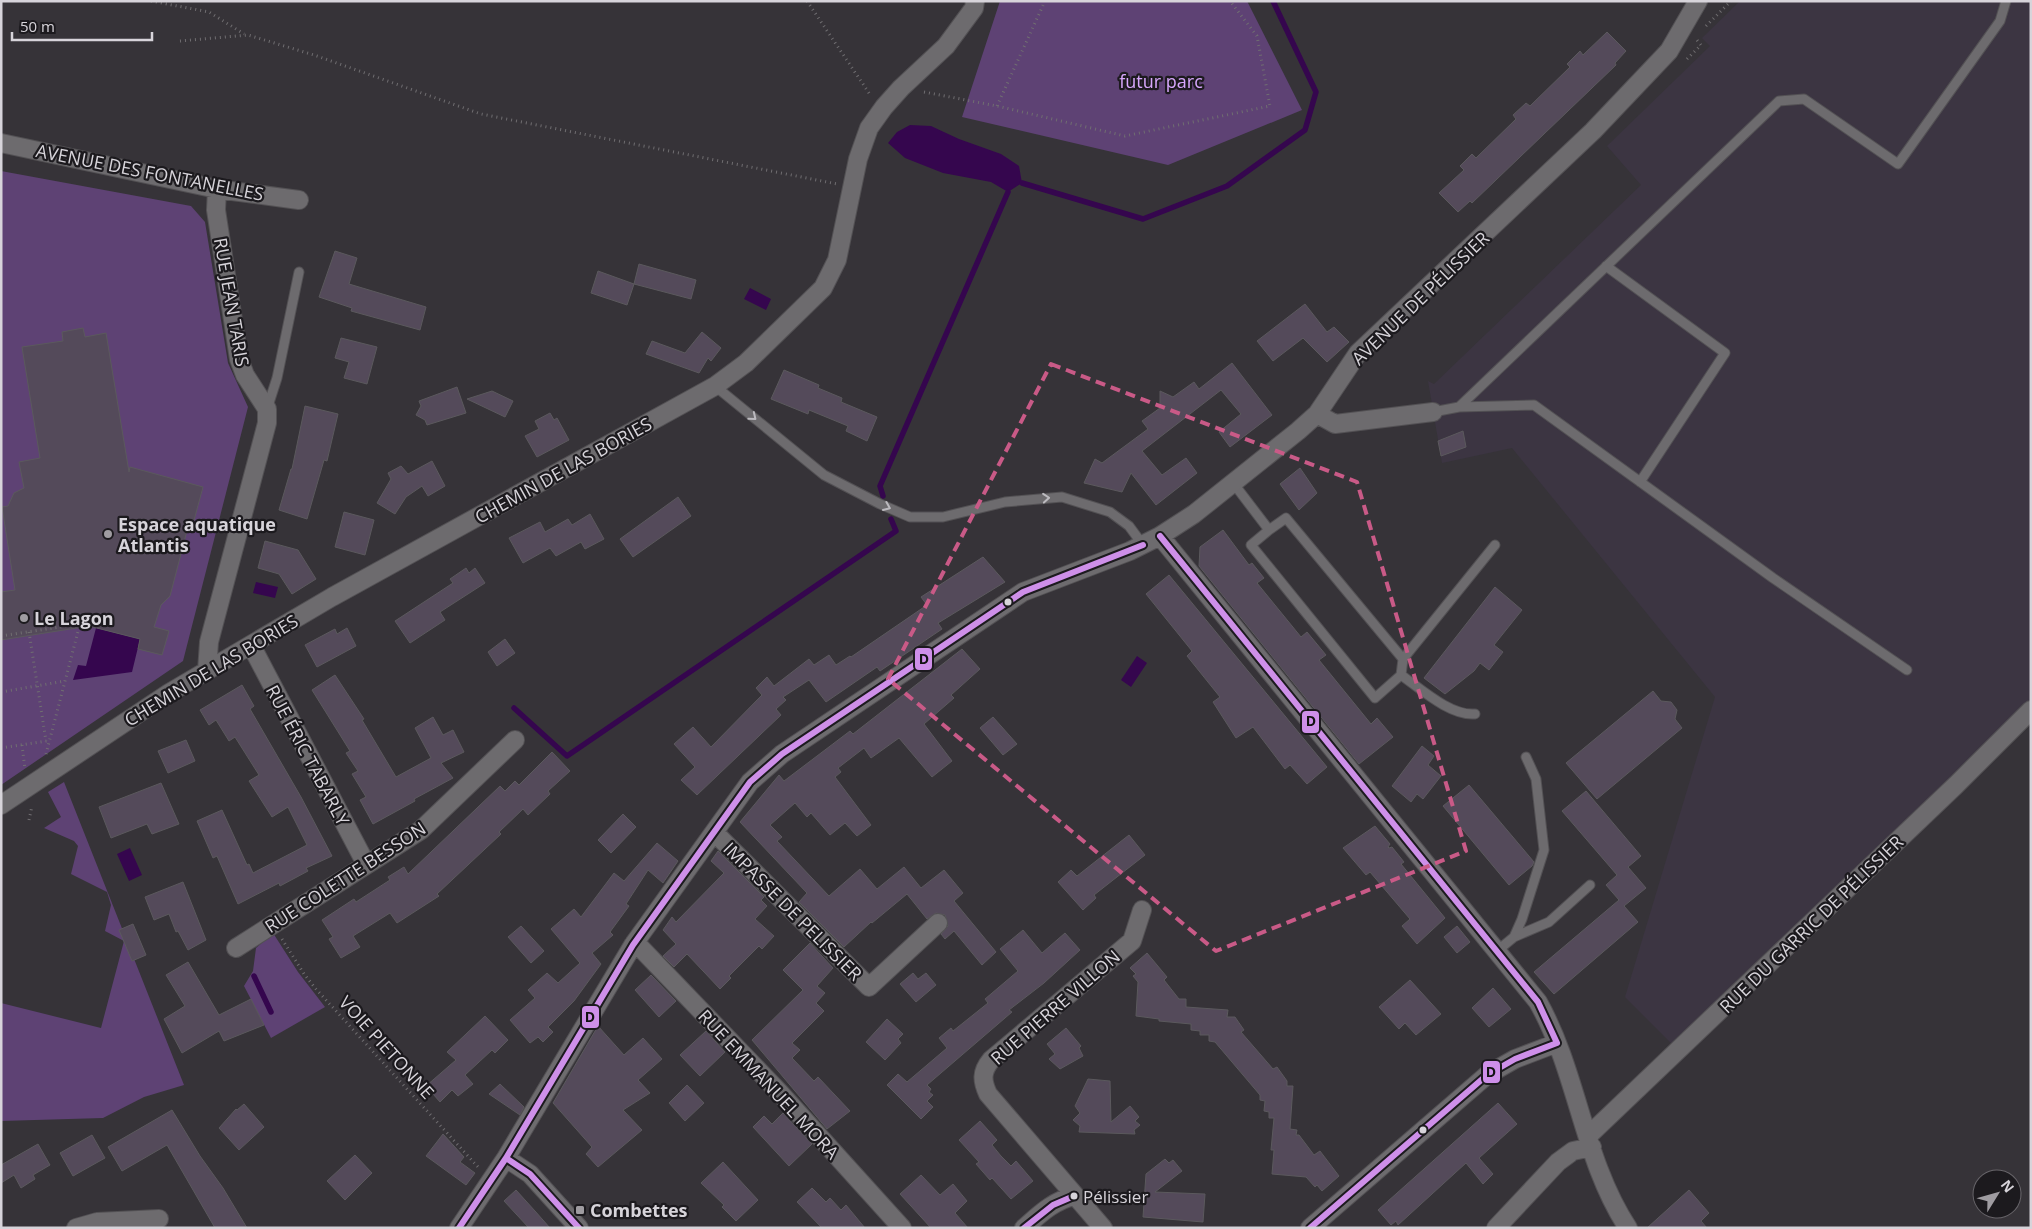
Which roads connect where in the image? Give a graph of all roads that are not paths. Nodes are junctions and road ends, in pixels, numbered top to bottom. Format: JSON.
{"nodes":[{"id":1,"x":975,"y":1,"type":"edge"},
{"id":2,"x":1698,"y":1,"type":"edge"},
{"id":3,"x":2006,"y":1,"type":"edge"},
{"id":4,"x":1,"y":143,"type":"edge"},
{"id":5,"x":217,"y":188,"type":"junction"},
{"id":6,"x":299,"y":200,"type":"dead end"},
{"id":7,"x":1606,"y":266,"type":"junction"},
{"id":8,"x":299,"y":272,"type":"dead end"},
{"id":9,"x":715,"y":386,"type":"junction"},
{"id":10,"x":1459,"y":407,"type":"junction"},
{"id":11,"x":267,"y":409,"type":"junction"},
{"id":12,"x":1433,"y":412,"type":"joint"},
{"id":13,"x":1317,"y":414,"type":"junction"},
{"id":14,"x":1640,"y":482,"type":"junction"},
{"id":15,"x":1234,"y":484,"type":"junction"},
{"id":16,"x":1269,"y":530,"type":"junction"},
{"id":17,"x":1160,"y":536,"type":"junction"},
{"id":18,"x":1143,"y":545,"type":"junction"},
{"id":19,"x":1495,"y":546,"type":"dead end"},
{"id":20,"x":250,"y":645,"type":"junction"},
{"id":21,"x":1403,"y":659,"type":"junction"},
{"id":22,"x":207,"y":670,"type":"junction"},
{"id":23,"x":1907,"y":670,"type":"dead end"},
{"id":24,"x":1401,"y":675,"type":"junction"},
{"id":25,"x":2031,"y":710,"type":"edge"},
{"id":26,"x":1475,"y":714,"type":"dead end"},
{"id":27,"x":515,"y":740,"type":"dead end"},
{"id":28,"x":1526,"y":756,"type":"dead end"},
{"id":29,"x":1,"y":805,"type":"edge"},
{"id":30,"x":714,"y":832,"type":"junction"},
{"id":31,"x":366,"y":864,"type":"junction"},
{"id":32,"x":1590,"y":886,"type":"dead end"},
{"id":33,"x":1142,"y":910,"type":"dead end"},
{"id":34,"x":938,"y":923,"type":"dead end"},
{"id":35,"x":1514,"y":937,"type":"junction"},
{"id":36,"x":635,"y":942,"type":"junction"},
{"id":37,"x":236,"y":948,"type":"dead end"},
{"id":38,"x":1496,"y":951,"type":"junction"},
{"id":39,"x":1557,"y":1043,"type":"junction"},
{"id":40,"x":1590,"y":1141,"type":"junction"},
{"id":41,"x":506,"y":1158,"type":"junction"},
{"id":42,"x":1074,"y":1196,"type":"junction"},
{"id":43,"x":159,"y":1219,"type":"dead end"},
{"id":44,"x":97,"y":1225,"type":"edge"},
{"id":45,"x":76,"y":1228,"type":"edge"},
{"id":46,"x":459,"y":1228,"type":"edge"},
{"id":47,"x":579,"y":1228,"type":"edge"},
{"id":48,"x":902,"y":1228,"type":"edge"},
{"id":49,"x":1024,"y":1228,"type":"edge"},
{"id":50,"x":1103,"y":1228,"type":"edge"},
{"id":51,"x":1310,"y":1228,"type":"edge"},
{"id":52,"x":1496,"y":1228,"type":"edge"},
{"id":53,"x":1628,"y":1228,"type":"edge"}],
"edges":[{"from":1,"to":9,"type":"street","name":"CHEMIN DE LAS BORIES"},
{"from":2,"to":13,"type":"street","name":"AVENUE DE PÉLISSIER"},
{"from":3,"to":7,"type":"lane"},
{"from":4,"to":5,"type":"street","name":"AVENUE DES FONTANELLES"},
{"from":5,"to":6,"type":"street","name":"AVENUE DES FONTANELLES"},
{"from":5,"to":11,"type":"street","name":"RUE JEAN TARIS"},
{"from":7,"to":10,"type":"lane"},
{"from":7,"to":14,"type":"lane"},
{"from":8,"to":11,"type":"lane"},
{"from":9,"to":18,"type":"lane","one_way":true},
{"from":9,"to":20,"type":"street","name":"CHEMIN DE LAS BORIES"},
{"from":10,"to":12,"type":"lane"},
{"from":10,"to":14,"type":"lane"},
{"from":11,"to":22,"type":"street"},
{"from":12,"to":13,"type":"street"},
{"from":13,"to":15,"type":"street","name":"AVENUE DE PÉLISSIER"},
{"from":14,"to":23,"type":"lane"},
{"from":15,"to":16,"type":"lane"},
{"from":15,"to":17,"type":"street","name":"AVENUE DE PÉLISSIER"},
{"from":16,"to":21,"type":"lane"},
{"from":16,"to":24,"type":"lane"},
{"from":17,"to":18,"type":"street","name":"AVENUE DE PÉLISSIER"},
{"from":17,"to":38,"type":"street"},
{"from":18,"to":30,"type":"street","name":"AVENUE DE PÉLISSIER"},
{"from":19,"to":21,"type":"lane"},
{"from":20,"to":22,"type":"street","name":"CHEMIN DE LAS BORIES"},
{"from":20,"to":31,"type":"street","name":"RUE ÉRIC TABARLY"},
{"from":21,"to":24,"type":"lane"},
{"from":22,"to":29,"type":"street","name":"CHEMIN DE LAS BORIES"},
{"from":24,"to":26,"type":"lane"},
{"from":25,"to":40,"type":"street","name":"RUE DU GARRIC DE PÉLISSIER"},
{"from":27,"to":31,"type":"street","name":"RUE COLETTE BESSON"},
{"from":28,"to":35,"type":"lane"},
{"from":30,"to":34,"type":"street","name":"IMPASSE DE PELISSIER"},
{"from":30,"to":36,"type":"street","name":"AVENUE DE PÉLISSIER"},
{"from":31,"to":37,"type":"street","name":"RUE COLETTE BESSON"},
{"from":32,"to":35,"type":"lane"},
{"from":33,"to":42,"type":"street","name":"RUE PIERRE VILLON"},
{"from":35,"to":38,"type":"lane"},
{"from":36,"to":41,"type":"street","name":"AVENUE DE PÉLISSIER"},
{"from":36,"to":48,"type":"street","name":"RUE EMMANUEL MORA"},
{"from":38,"to":39,"type":"street"},
{"from":39,"to":40,"type":"street"},
{"from":39,"to":51,"type":"street"},
{"from":40,"to":52,"type":"street"},
{"from":40,"to":53,"type":"street"},
{"from":41,"to":46,"type":"street","name":"AVENUE DE PÉLISSIER"},
{"from":41,"to":47,"type":"street"},
{"from":42,"to":49,"type":"street"},
{"from":42,"to":50,"type":"street"},
{"from":43,"to":44,"type":"street"},
{"from":44,"to":45,"type":"street"}]}
